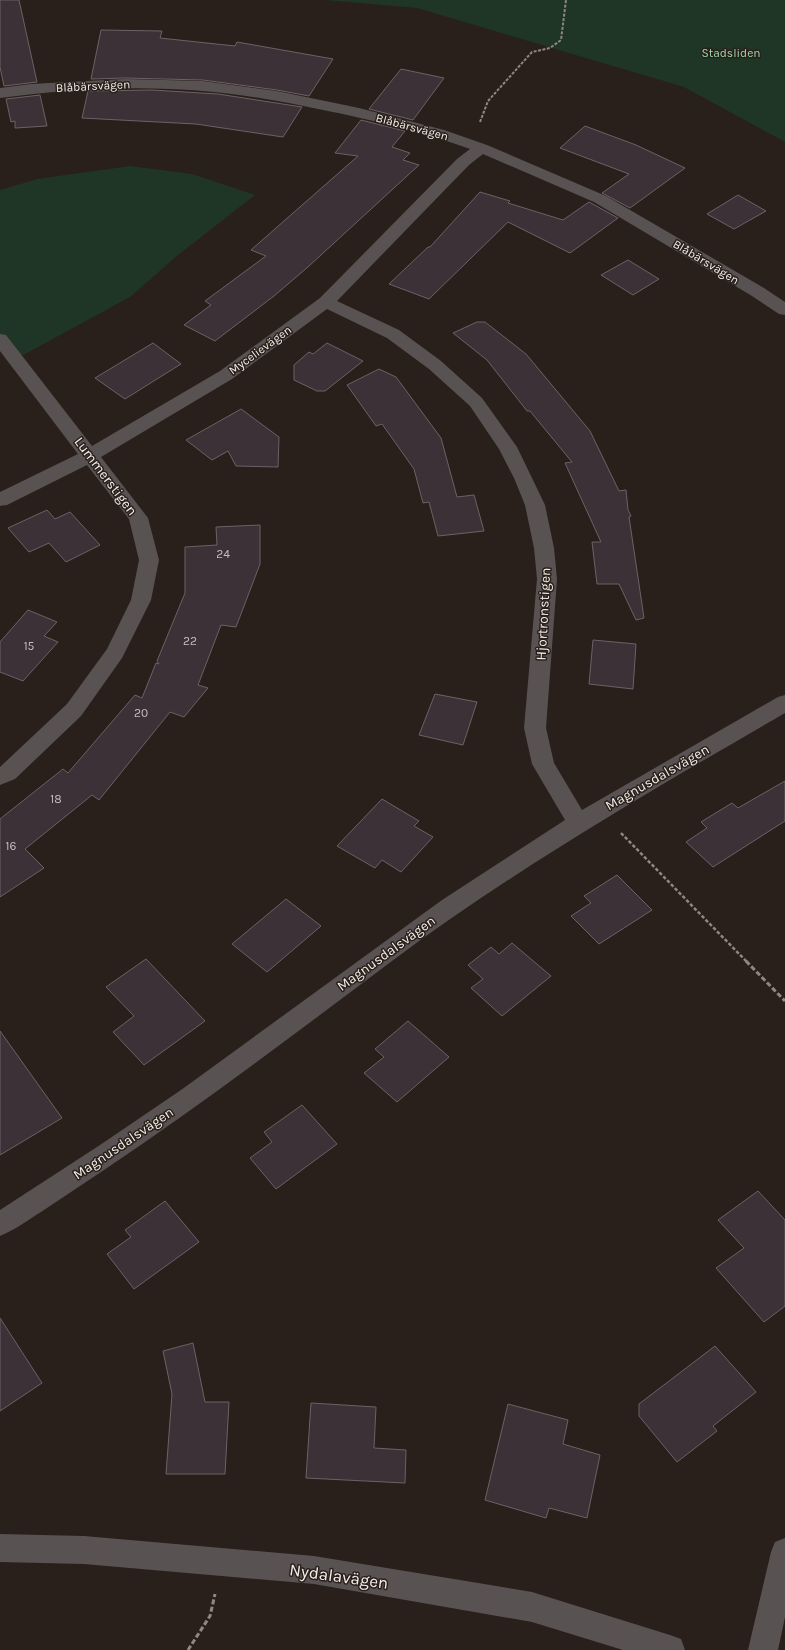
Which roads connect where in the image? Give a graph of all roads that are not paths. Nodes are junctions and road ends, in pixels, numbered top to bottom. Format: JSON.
{"nodes":[{"id":1,"x":0,"y":93,"type":"edge"},
{"id":2,"x":480,"y":148,"type":"junction"},
{"id":3,"x":326,"y":302,"type":"junction"},
{"id":4,"x":785,"y":310,"type":"edge"},
{"id":5,"x":0,"y":339,"type":"edge"},
{"id":6,"x":91,"y":455,"type":"junction"},
{"id":7,"x":0,"y":500,"type":"edge"},
{"id":8,"x":785,"y":703,"type":"edge"},
{"id":9,"x":0,"y":777,"type":"edge"},
{"id":10,"x":578,"y":823,"type":"junction"},
{"id":11,"x":0,"y":1224,"type":"edge"},
{"id":12,"x":0,"y":1548,"type":"edge"},
{"id":13,"x":785,"y":1552,"type":"edge"},
{"id":14,"x":670,"y":1650,"type":"edge"},
{"id":15,"x":763,"y":1650,"type":"edge"}],
"edges":[{"from":1,"to":2,"type":"street","name":"Blåbärsvägen"},
{"from":2,"to":3,"type":"street","name":"Mycelievägen"},
{"from":2,"to":4,"type":"street","name":"Blåbärsvägen"},
{"from":3,"to":6,"type":"street","name":"Mycelievägen"},
{"from":3,"to":10,"type":"street","name":"Hjortronstigen"},
{"from":5,"to":6,"type":"street","name":"Lummerstigen"},
{"from":6,"to":7,"type":"street","name":"Mycelievägen"},
{"from":6,"to":9,"type":"street","name":"Lummerstigen"},
{"from":8,"to":10,"type":"street","name":"Magnusdalsvägen"},
{"from":10,"to":11,"type":"street","name":"Magnusdalsvägen"},
{"from":12,"to":14,"type":"street","name":"Nydalavägen"},
{"from":13,"to":15,"type":"street"}]}
